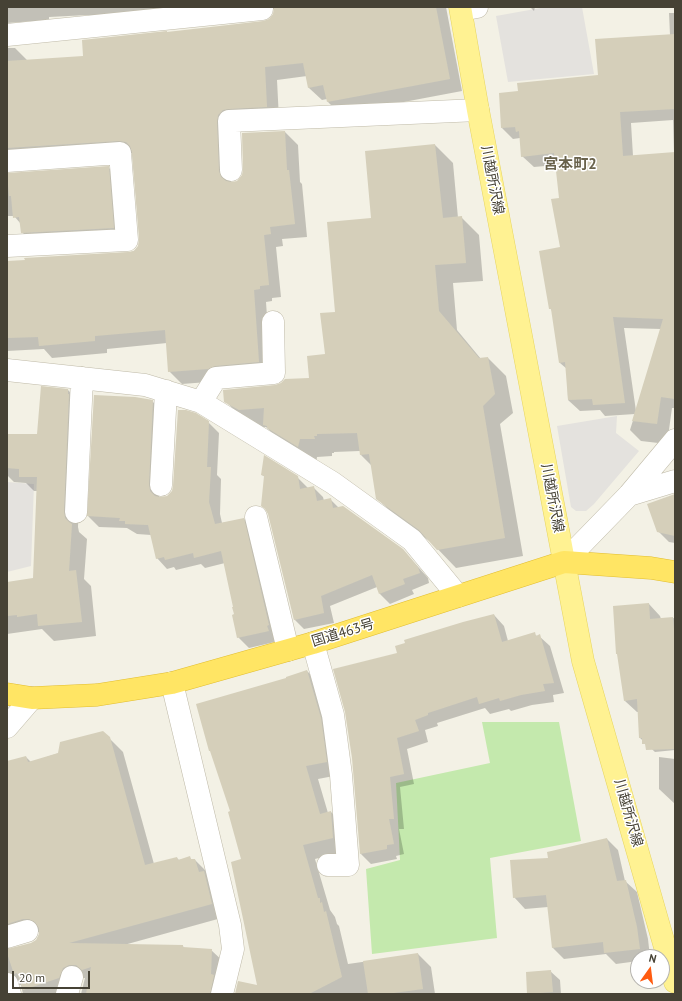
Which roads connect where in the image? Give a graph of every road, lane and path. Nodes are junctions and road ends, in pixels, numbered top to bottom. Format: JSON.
{"nodes":[{"id":1,"x":466,"y":8,"type":"edge"},
{"id":2,"x":262,"y":9,"type":"dead end"},
{"id":3,"x":121,"y":15,"type":"edge"},
{"id":4,"x":7,"y":35,"type":"edge"},
{"id":5,"x":478,"y":110,"type":"junction"},
{"id":6,"x":7,"y":161,"type":"edge"},
{"id":7,"x":231,"y":170,"type":"dead end"},
{"id":8,"x":7,"y":246,"type":"edge"},
{"id":9,"x":273,"y":322,"type":"dead end"},
{"id":10,"x":7,"y":370,"type":"edge"},
{"id":11,"x":82,"y":378,"type":"junction"},
{"id":12,"x":166,"y":391,"type":"junction"},
{"id":13,"x":201,"y":402,"type":"junction"},
{"id":14,"x":675,"y":440,"type":"edge"},
{"id":15,"x":675,"y":482,"type":"edge"},
{"id":16,"x":162,"y":485,"type":"dead end"},
{"id":17,"x":629,"y":495,"type":"junction"},
{"id":18,"x":76,"y":512,"type":"dead end"},
{"id":19,"x":256,"y":517,"type":"dead end"},
{"id":20,"x":564,"y":562,"type":"junction"},
{"id":21,"x":675,"y":572,"type":"edge"},
{"id":22,"x":458,"y":596,"type":"junction"},
{"id":23,"x":313,"y":642,"type":"junction"},
{"id":24,"x":288,"y":650,"type":"junction"},
{"id":25,"x":172,"y":682,"type":"junction"},
{"id":26,"x":7,"y":694,"type":"edge"},
{"id":27,"x":32,"y":698,"type":"junction"},
{"id":28,"x":7,"y":727,"type":"edge"},
{"id":29,"x":328,"y":865,"type":"dead end"},
{"id":30,"x":675,"y":982,"type":"edge"},
{"id":31,"x":7,"y":984,"type":"edge"},
{"id":32,"x":10,"y":994,"type":"edge"},
{"id":33,"x":222,"y":994,"type":"edge"}],
"edges":[{"from":1,"to":5,"type":"main road","name":"川越所沢線"},
{"from":2,"to":3,"type":"street"},
{"from":3,"to":4,"type":"street"},
{"from":5,"to":7,"type":"street"},
{"from":5,"to":20,"type":"main road","name":"川越所沢線"},
{"from":6,"to":8,"type":"street"},
{"from":9,"to":13,"type":"street"},
{"from":10,"to":11,"type":"street"},
{"from":11,"to":12,"type":"street"},
{"from":11,"to":18,"type":"street"},
{"from":12,"to":13,"type":"street"},
{"from":12,"to":16,"type":"street"},
{"from":13,"to":22,"type":"street"},
{"from":14,"to":17,"type":"street"},
{"from":15,"to":17,"type":"street"},
{"from":17,"to":20,"type":"street"},
{"from":19,"to":24,"type":"street"},
{"from":20,"to":21,"type":"highway","name":"国道463号"},
{"from":20,"to":22,"type":"highway","name":"国道463号"},
{"from":20,"to":30,"type":"main road","name":"川越所沢線"},
{"from":22,"to":23,"type":"highway","name":"国道463号"},
{"from":23,"to":24,"type":"highway","name":"国道463号"},
{"from":23,"to":29,"type":"street"},
{"from":24,"to":25,"type":"highway","name":"国道463号"},
{"from":25,"to":27,"type":"highway","name":"国道463号"},
{"from":25,"to":33,"type":"street"},
{"from":26,"to":27,"type":"highway","name":"国道463号"},
{"from":27,"to":28,"type":"street"},
{"from":31,"to":32,"type":"street"}]}
